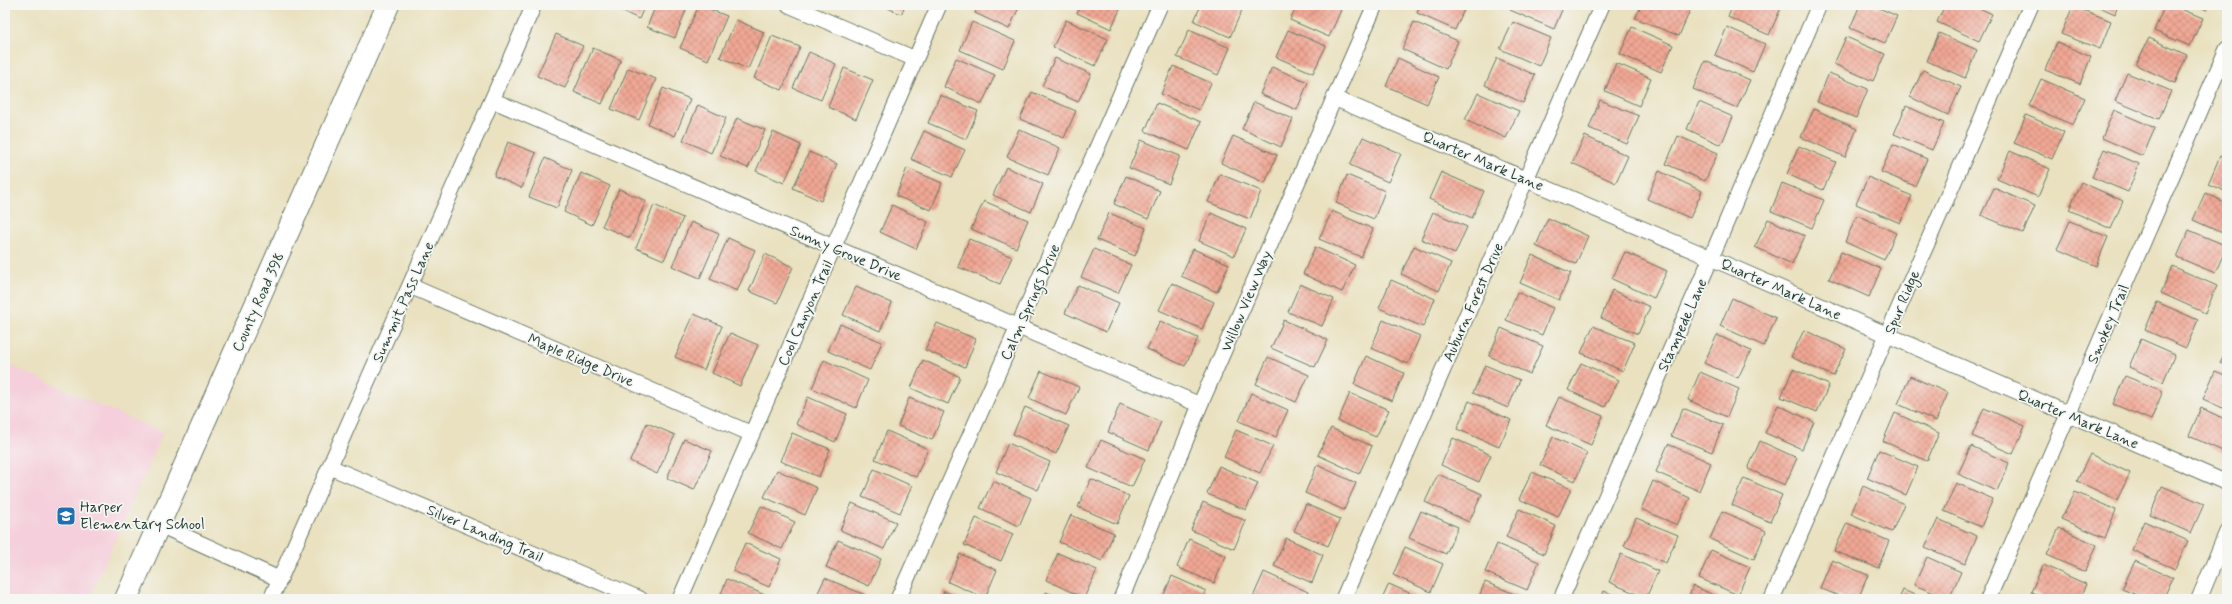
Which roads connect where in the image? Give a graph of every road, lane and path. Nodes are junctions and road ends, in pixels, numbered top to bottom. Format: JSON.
{"nodes":[{"id":1,"x":388,"y":5,"type":"edge"},
{"id":2,"x":534,"y":5,"type":"edge"},
{"id":3,"x":789,"y":5,"type":"edge"},
{"id":4,"x":939,"y":5,"type":"edge"},
{"id":5,"x":1160,"y":5,"type":"edge"},
{"id":6,"x":1375,"y":5,"type":"edge"},
{"id":7,"x":1602,"y":5,"type":"edge"},
{"id":8,"x":1819,"y":5,"type":"edge"},
{"id":9,"x":2031,"y":5,"type":"edge"},
{"id":10,"x":2227,"y":49,"type":"edge"},
{"id":11,"x":916,"y":60,"type":"junction"},
{"id":12,"x":1334,"y":98,"type":"junction"},
{"id":13,"x":492,"y":100,"type":"junction"},
{"id":14,"x":1527,"y":179,"type":"junction"},
{"id":15,"x":834,"y":247,"type":"junction"},
{"id":16,"x":1711,"y":258,"type":"junction"},
{"id":17,"x":410,"y":286,"type":"junction"},
{"id":18,"x":1019,"y":327,"type":"junction"},
{"id":19,"x":1887,"y":336,"type":"junction"},
{"id":20,"x":1200,"y":405,"type":"junction"},
{"id":21,"x":2068,"y":415,"type":"junction"},
{"id":22,"x":752,"y":434,"type":"junction"},
{"id":23,"x":330,"y":467,"type":"junction"},
{"id":24,"x":2227,"y":483,"type":"edge"},
{"id":25,"x":160,"y":525,"type":"junction"},
{"id":26,"x":2227,"y":532,"type":"edge"},
{"id":27,"x":280,"y":579,"type":"junction"},
{"id":28,"x":126,"y":599,"type":"edge"},
{"id":29,"x":271,"y":599,"type":"edge"},
{"id":30,"x":640,"y":599,"type":"edge"},
{"id":31,"x":680,"y":599,"type":"edge"},
{"id":32,"x":898,"y":599,"type":"edge"},
{"id":33,"x":1121,"y":599,"type":"edge"},
{"id":34,"x":1343,"y":599,"type":"edge"},
{"id":35,"x":1561,"y":599,"type":"edge"},
{"id":36,"x":1772,"y":599,"type":"edge"},
{"id":37,"x":1988,"y":599,"type":"edge"},
{"id":38,"x":2198,"y":599,"type":"edge"}],
"edges":[{"from":1,"to":25,"type":"street","name":"County Road 398"},
{"from":2,"to":13,"type":"street","name":"Summit Pass Lane"},
{"from":3,"to":11,"type":"street"},
{"from":4,"to":11,"type":"street","name":"Cool Canyon Trail"},
{"from":5,"to":18,"type":"street","name":"Calm Springs Drive"},
{"from":6,"to":12,"type":"street","name":"Willow View Way"},
{"from":7,"to":14,"type":"street","name":"Auburn Forest Drive"},
{"from":8,"to":16,"type":"street","name":"Stampede Lane"},
{"from":9,"to":19,"type":"street","name":"Spur Ridge"},
{"from":10,"to":21,"type":"street","name":"Smokey Trail"},
{"from":11,"to":15,"type":"street","name":"Cool Canyon Trail"},
{"from":12,"to":14,"type":"street","name":"Quarter Mark Lane"},
{"from":12,"to":20,"type":"street","name":"Willow View Way"},
{"from":13,"to":15,"type":"street","name":"Sunny Grove Drive"},
{"from":13,"to":17,"type":"street","name":"Summit Pass Lane"},
{"from":14,"to":16,"type":"street","name":"Quarter Mark Lane"},
{"from":14,"to":34,"type":"street","name":"Auburn Forest Drive"},
{"from":15,"to":18,"type":"street","name":"Sunny Grove Drive"},
{"from":15,"to":22,"type":"street","name":"Cool Canyon Trail"},
{"from":16,"to":19,"type":"street","name":"Quarter Mark Lane"},
{"from":16,"to":35,"type":"street","name":"Stampede Lane"},
{"from":17,"to":22,"type":"street","name":"Maple Ridge Drive"},
{"from":17,"to":23,"type":"street","name":"Summit Pass Lane"},
{"from":18,"to":20,"type":"street","name":"Sunny Grove Drive"},
{"from":18,"to":32,"type":"street","name":"Calm Springs Drive"},
{"from":19,"to":21,"type":"street","name":"Quarter Mark Lane"},
{"from":19,"to":36,"type":"street","name":"Spur Ridge"},
{"from":20,"to":33,"type":"street","name":"Willow View Way"},
{"from":21,"to":24,"type":"street","name":"Quarter Mark Lane"},
{"from":21,"to":37,"type":"street","name":"Smokey Trail"},
{"from":22,"to":31,"type":"street","name":"Cool Canyon Trail"},
{"from":23,"to":27,"type":"street","name":"Summit Pass Lane"},
{"from":23,"to":30,"type":"street","name":"Silver Landing Trail"},
{"from":25,"to":27,"type":"street"},
{"from":25,"to":28,"type":"street","name":"County Road 398"},
{"from":26,"to":38,"type":"street"},
{"from":27,"to":29,"type":"street","name":"Summit Pass Lane"}]}
